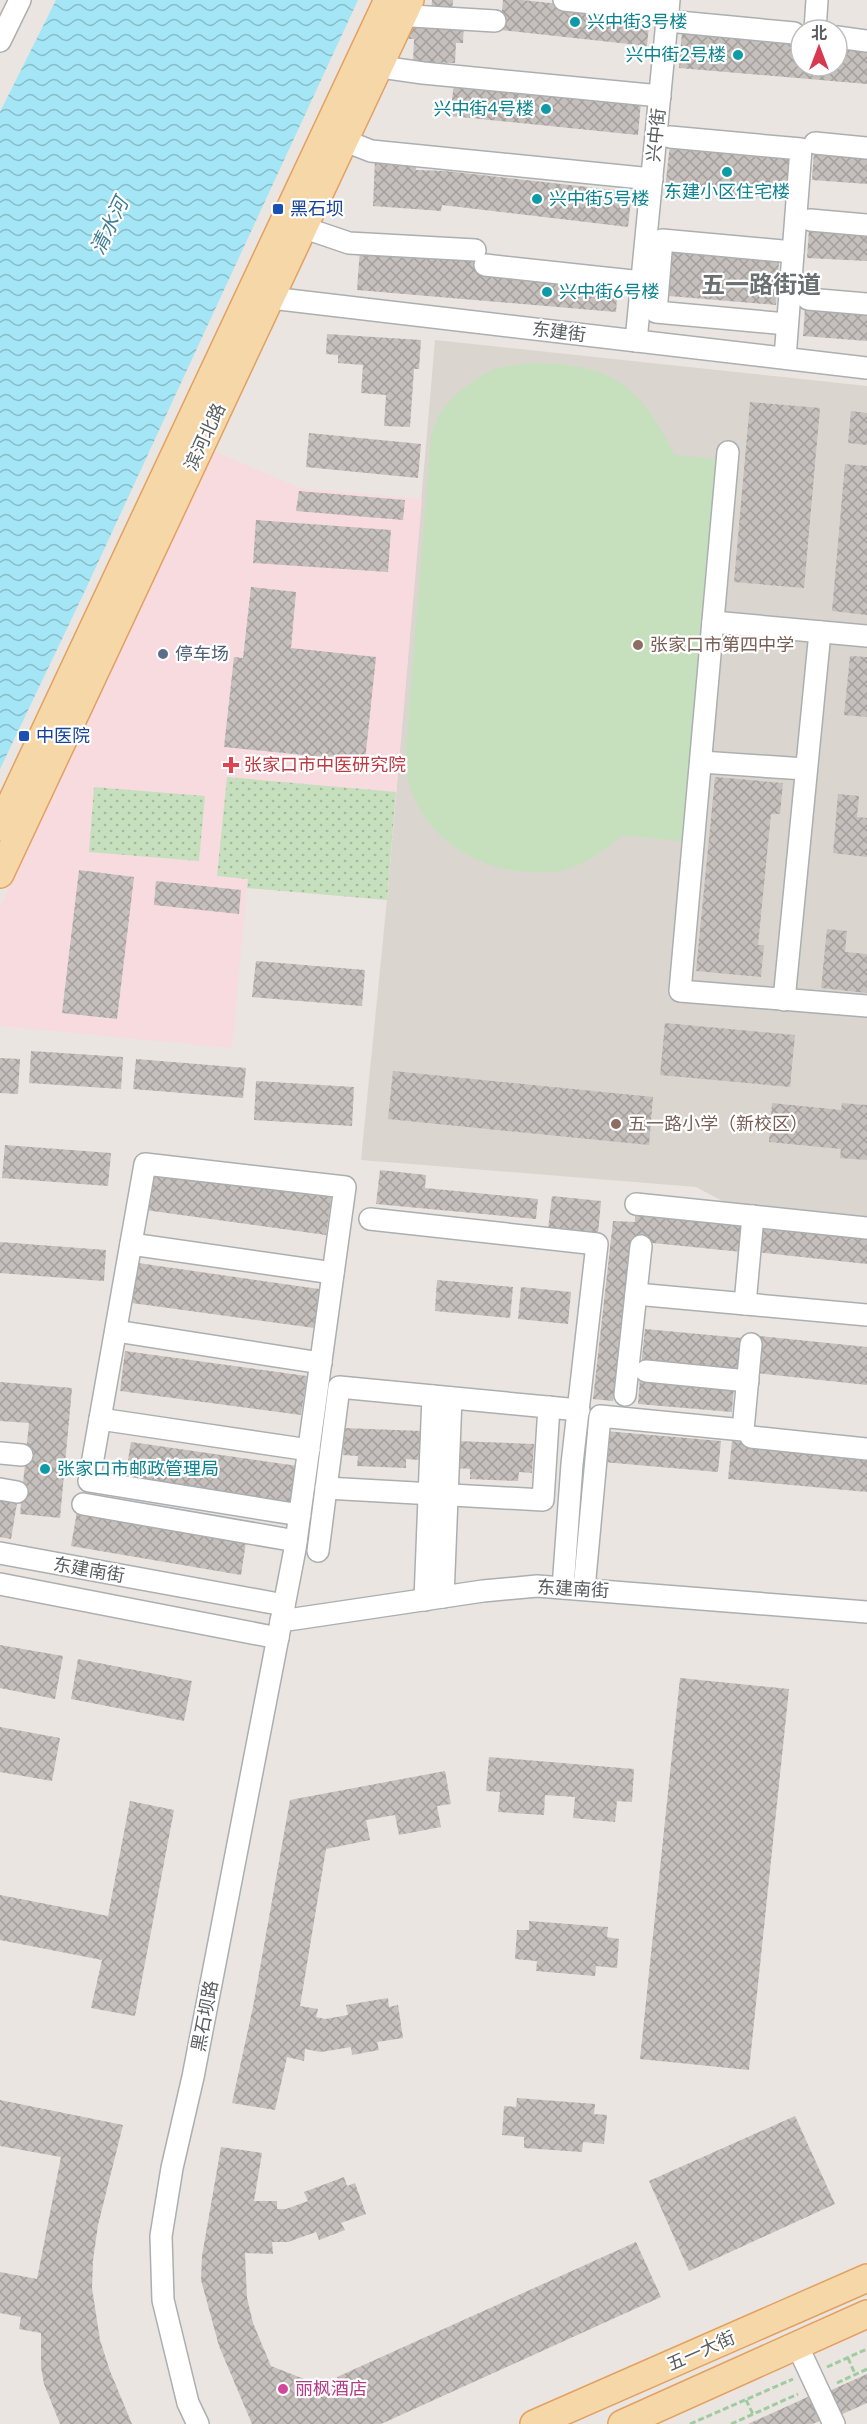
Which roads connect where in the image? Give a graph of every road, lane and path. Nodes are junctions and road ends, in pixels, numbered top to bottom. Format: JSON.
{"nodes":[{"id":1,"x":20,"y":0,"type":"edge"},
{"id":2,"x":564,"y":0,"type":"edge"},
{"id":3,"x":817,"y":0,"type":"edge"},
{"id":4,"x":396,"y":5,"type":"edge"},
{"id":5,"x":668,"y":11,"type":"edge"},
{"id":6,"x":809,"y":18,"type":"edge"},
{"id":7,"x":495,"y":21,"type":"dead end"},
{"id":8,"x":789,"y":29,"type":"edge"},
{"id":9,"x":849,"y":39,"type":"edge"},
{"id":10,"x":0,"y":41,"type":"edge"},
{"id":11,"x":867,"y":41,"type":"edge"},
{"id":12,"x":371,"y":61,"type":"junction"},
{"id":13,"x":660,"y":96,"type":"junction"},
{"id":14,"x":335,"y":137,"type":"junction"},
{"id":15,"x":670,"y":137,"type":"dead end"},
{"id":16,"x":815,"y":143,"type":"dead end"},
{"id":17,"x":867,"y":148,"type":"edge"},
{"id":18,"x":652,"y":178,"type":"junction"},
{"id":19,"x":810,"y":220,"type":"dead end"},
{"id":20,"x":294,"y":224,"type":"junction"},
{"id":21,"x":867,"y":225,"type":"edge"},
{"id":22,"x":793,"y":252,"type":"junction"},
{"id":23,"x":642,"y":282,"type":"junction"},
{"id":24,"x":261,"y":295,"type":"junction"},
{"id":25,"x":808,"y":299,"type":"dead end"},
{"id":26,"x":867,"y":304,"type":"edge"},
{"id":27,"x":787,"y":324,"type":"junction"},
{"id":28,"x":636,"y":341,"type":"junction"},
{"id":29,"x":785,"y":358,"type":"junction"},
{"id":30,"x":867,"y":368,"type":"edge"},
{"id":31,"x":728,"y":452,"type":"dead end"},
{"id":32,"x":713,"y":622,"type":"junction"},
{"id":33,"x":820,"y":632,"type":"junction"},
{"id":34,"x":867,"y":636,"type":"edge"},
{"id":35,"x":701,"y":762,"type":"junction"},
{"id":36,"x":805,"y":769,"type":"junction"},
{"id":37,"x":0,"y":827,"type":"edge"},
{"id":38,"x":0,"y":874,"type":"edge"},
{"id":39,"x":784,"y":1000,"type":"junction"},
{"id":40,"x":867,"y":1006,"type":"edge"},
{"id":41,"x":636,"y":1204,"type":"dead end"},
{"id":42,"x":753,"y":1216,"type":"junction"},
{"id":43,"x":370,"y":1219,"type":"dead end"},
{"id":44,"x":867,"y":1228,"type":"edge"},
{"id":45,"x":131,"y":1244,"type":"junction"},
{"id":46,"x":641,"y":1246,"type":"dead end"},
{"id":47,"x":333,"y":1273,"type":"junction"},
{"id":48,"x":636,"y":1294,"type":"junction"},
{"id":49,"x":745,"y":1304,"type":"junction"},
{"id":50,"x":867,"y":1315,"type":"edge"},
{"id":51,"x":116,"y":1331,"type":"junction"},
{"id":52,"x":751,"y":1344,"type":"dead end"},
{"id":53,"x":321,"y":1363,"type":"junction"},
{"id":54,"x":646,"y":1371,"type":"dead end"},
{"id":55,"x":748,"y":1381,"type":"junction"},
{"id":56,"x":626,"y":1395,"type":"dead end"},
{"id":57,"x":442,"y":1397,"type":"junction"},
{"id":58,"x":549,"y":1407,"type":"junction"},
{"id":59,"x":579,"y":1410,"type":"junction"},
{"id":60,"x":100,"y":1419,"type":"junction"},
{"id":61,"x":751,"y":1437,"type":"dead end"},
{"id":62,"x":867,"y":1449,"type":"edge"},
{"id":63,"x":309,"y":1450,"type":"junction"},
{"id":64,"x":0,"y":1453,"type":"edge"},
{"id":65,"x":22,"y":1455,"type":"dead end"},
{"id":66,"x":326,"y":1488,"type":"junction"},
{"id":67,"x":438,"y":1494,"type":"junction"},
{"id":68,"x":83,"y":1504,"type":"dead end"},
{"id":69,"x":300,"y":1515,"type":"junction"},
{"id":70,"x":296,"y":1541,"type":"junction"},
{"id":71,"x":318,"y":1551,"type":"dead end"},
{"id":72,"x":0,"y":1553,"type":"edge"},
{"id":73,"x":0,"y":1584,"type":"edge"},
{"id":74,"x":563,"y":1588,"type":"junction"},
{"id":75,"x":584,"y":1589,"type":"junction"},
{"id":76,"x":434,"y":1598,"type":"junction"},
{"id":77,"x":867,"y":1612,"type":"edge"},
{"id":78,"x":281,"y":1621,"type":"junction"},
{"id":79,"x":867,"y":2278,"type":"edge"},
{"id":80,"x":867,"y":2314,"type":"edge"},
{"id":81,"x":797,"y":2345,"type":"junction"},
{"id":82,"x":867,"y":2349,"type":"edge"},
{"id":83,"x":848,"y":2358,"type":"junction"},
{"id":84,"x":867,"y":2369,"type":"edge"},
{"id":85,"x":855,"y":2374,"type":"junction"},
{"id":86,"x":808,"y":2382,"type":"junction"},
{"id":87,"x":836,"y":2383,"type":"dead end"},
{"id":88,"x":746,"y":2400,"type":"junction"},
{"id":89,"x":753,"y":2414,"type":"junction"},
{"id":90,"x":831,"y":2423,"type":"edge"},
{"id":91,"x":198,"y":2424,"type":"edge"},
{"id":92,"x":534,"y":2424,"type":"edge"},
{"id":93,"x":622,"y":2424,"type":"edge"},
{"id":94,"x":690,"y":2424,"type":"edge"},
{"id":95,"x":731,"y":2424,"type":"edge"}],
"edges":[{"from":1,"to":10,"type":"street"},
{"from":2,"to":5,"type":"street"},
{"from":3,"to":6,"type":"street"},
{"from":4,"to":7,"type":"street"},
{"from":4,"to":12,"type":"main road","name":"滨河北路"},
{"from":5,"to":8,"type":"street"},
{"from":5,"to":13,"type":"street","name":"兴中街"},
{"from":9,"to":11,"type":"street"},
{"from":12,"to":13,"type":"street"},
{"from":12,"to":14,"type":"main road","name":"滨河北路"},
{"from":13,"to":18,"type":"street","name":"兴中街"},
{"from":14,"to":18,"type":"street"},
{"from":14,"to":20,"type":"main road","name":"滨河北路"},
{"from":15,"to":22,"type":"street"},
{"from":16,"to":17,"type":"street"},
{"from":18,"to":23,"type":"street","name":"兴中街"},
{"from":19,"to":21,"type":"street"},
{"from":20,"to":23,"type":"street"},
{"from":20,"to":24,"type":"main road","name":"滨河北路"},
{"from":22,"to":27,"type":"street"},
{"from":22,"to":27,"type":"street"},
{"from":23,"to":28,"type":"street","name":"兴中街"},
{"from":24,"to":28,"type":"street","name":"东建街"},
{"from":24,"to":37,"type":"main road","name":"滨河北路"},
{"from":24,"to":38,"type":"main road","name":"滨河北路"},
{"from":25,"to":26,"type":"street"},
{"from":27,"to":29,"type":"street"},
{"from":28,"to":29,"type":"street","name":"东建街"},
{"from":29,"to":30,"type":"street","name":"东建街"},
{"from":31,"to":32,"type":"street"},
{"from":32,"to":33,"type":"street"},
{"from":32,"to":35,"type":"street"},
{"from":33,"to":34,"type":"street"},
{"from":33,"to":36,"type":"street"},
{"from":35,"to":36,"type":"street"},
{"from":35,"to":39,"type":"street"},
{"from":36,"to":39,"type":"street"},
{"from":39,"to":40,"type":"street"},
{"from":41,"to":42,"type":"street"},
{"from":42,"to":44,"type":"street"},
{"from":42,"to":49,"type":"street"},
{"from":43,"to":59,"type":"street"},
{"from":45,"to":47,"type":"street"},
{"from":45,"to":47,"type":"street","name":"黑石坝路"},
{"from":45,"to":51,"type":"street"},
{"from":46,"to":48,"type":"street"},
{"from":47,"to":53,"type":"street","name":"黑石坝路"},
{"from":48,"to":49,"type":"street"},
{"from":48,"to":56,"type":"street"},
{"from":49,"to":50,"type":"street"},
{"from":51,"to":53,"type":"street"},
{"from":51,"to":60,"type":"street"},
{"from":52,"to":55,"type":"street"},
{"from":53,"to":63,"type":"street","name":"黑石坝路"},
{"from":54,"to":55,"type":"street"},
{"from":55,"to":75,"type":"street"},
{"from":57,"to":58,"type":"street"},
{"from":57,"to":66,"type":"street"},
{"from":57,"to":67,"type":"street"},
{"from":58,"to":59,"type":"street"},
{"from":58,"to":67,"type":"street"},
{"from":59,"to":74,"type":"street"},
{"from":60,"to":63,"type":"street"},
{"from":60,"to":69,"type":"street"},
{"from":61,"to":62,"type":"street"},
{"from":63,"to":69,"type":"street","name":"黑石坝路"},
{"from":64,"to":65,"type":"street"},
{"from":66,"to":67,"type":"street"},
{"from":66,"to":71,"type":"street"},
{"from":67,"to":76,"type":"street"},
{"from":68,"to":70,"type":"street"},
{"from":69,"to":70,"type":"street","name":"黑石坝路"},
{"from":70,"to":78,"type":"street","name":"黑石坝路"},
{"from":72,"to":78,"type":"street","name":"东建南街"},
{"from":73,"to":78,"type":"street","name":"东建南街"},
{"from":74,"to":75,"type":"street","name":"东建南街"},
{"from":74,"to":76,"type":"street","name":"东建南街"},
{"from":75,"to":77,"type":"street","name":"东建南街"},
{"from":76,"to":78,"type":"street","name":"东建南街"},
{"from":78,"to":91,"type":"street","name":"黑石坝路"},
{"from":79,"to":92,"type":"main road","name":"五一大街"},
{"from":80,"to":81,"type":"main road","name":"五一大街"},
{"from":81,"to":86,"type":"street"},
{"from":81,"to":93,"type":"main road","name":"五一大街"},
{"from":82,"to":83,"type":"path"},
{"from":83,"to":85,"type":"path"},
{"from":83,"to":86,"type":"path"},
{"from":84,"to":85,"type":"path"},
{"from":85,"to":87,"type":"path"},
{"from":86,"to":88,"type":"path"},
{"from":86,"to":89,"type":"path"},
{"from":86,"to":90,"type":"street"},
{"from":88,"to":89,"type":"path"},
{"from":88,"to":94,"type":"path"},
{"from":89,"to":95,"type":"path"}]}
